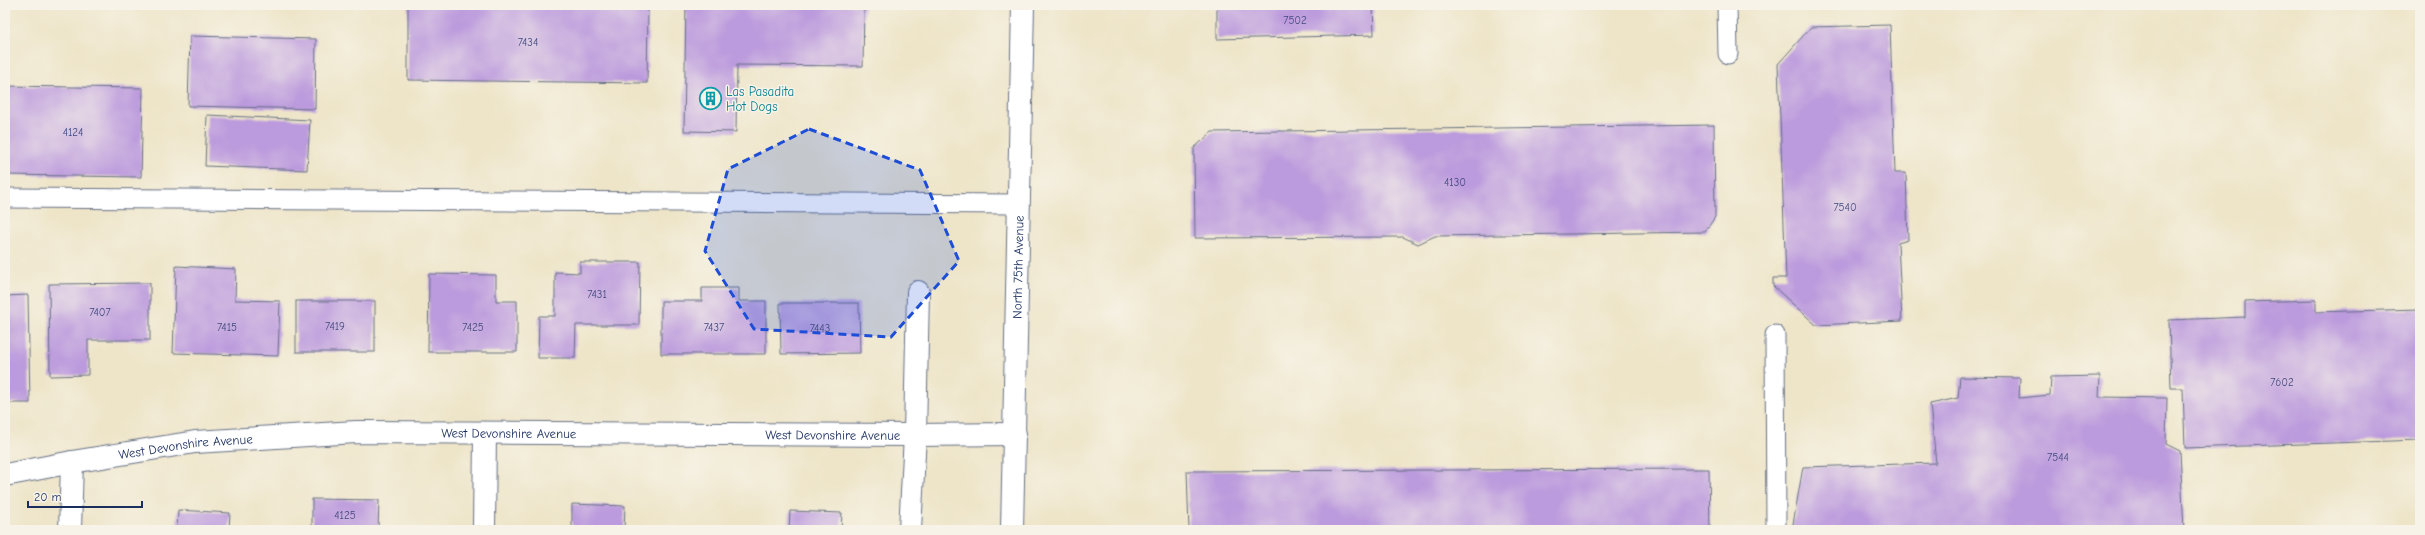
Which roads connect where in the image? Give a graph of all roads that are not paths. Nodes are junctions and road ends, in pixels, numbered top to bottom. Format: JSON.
{"nodes":[{"id":1,"x":1023,"y":5,"type":"edge"},
{"id":2,"x":1727,"y":5,"type":"edge"},
{"id":3,"x":1728,"y":54,"type":"dead end"},
{"id":4,"x":5,"y":198,"type":"edge"},
{"id":5,"x":1020,"y":204,"type":"junction"},
{"id":6,"x":918,"y":292,"type":"dead end"},
{"id":7,"x":1774,"y":335,"type":"dead end"},
{"id":8,"x":485,"y":433,"type":"junction"},
{"id":9,"x":1015,"y":434,"type":"junction"},
{"id":10,"x":915,"y":435,"type":"junction"},
{"id":11,"x":72,"y":462,"type":"junction"},
{"id":12,"x":5,"y":475,"type":"edge"},
{"id":13,"x":70,"y":530,"type":"edge"},
{"id":14,"x":484,"y":530,"type":"edge"},
{"id":15,"x":910,"y":530,"type":"edge"},
{"id":16,"x":1012,"y":530,"type":"edge"},
{"id":17,"x":1776,"y":530,"type":"edge"}],
"edges":[{"from":1,"to":5,"type":"street","name":"North 75th Avenue"},
{"from":2,"to":3,"type":"lane"},
{"from":4,"to":5,"type":"lane"},
{"from":5,"to":9,"type":"street","name":"North 75th Avenue"},
{"from":6,"to":10,"type":"street"},
{"from":7,"to":17,"type":"lane"},
{"from":8,"to":10,"type":"street","name":"West Devonshire Avenue"},
{"from":8,"to":11,"type":"street","name":"West Devonshire Avenue"},
{"from":8,"to":14,"type":"street"},
{"from":9,"to":10,"type":"street","name":"West Devonshire Avenue"},
{"from":9,"to":16,"type":"street","name":"North 75th Avenue"},
{"from":10,"to":15,"type":"street"},
{"from":11,"to":12,"type":"street","name":"West Devonshire Avenue"},
{"from":11,"to":13,"type":"street"}]}
